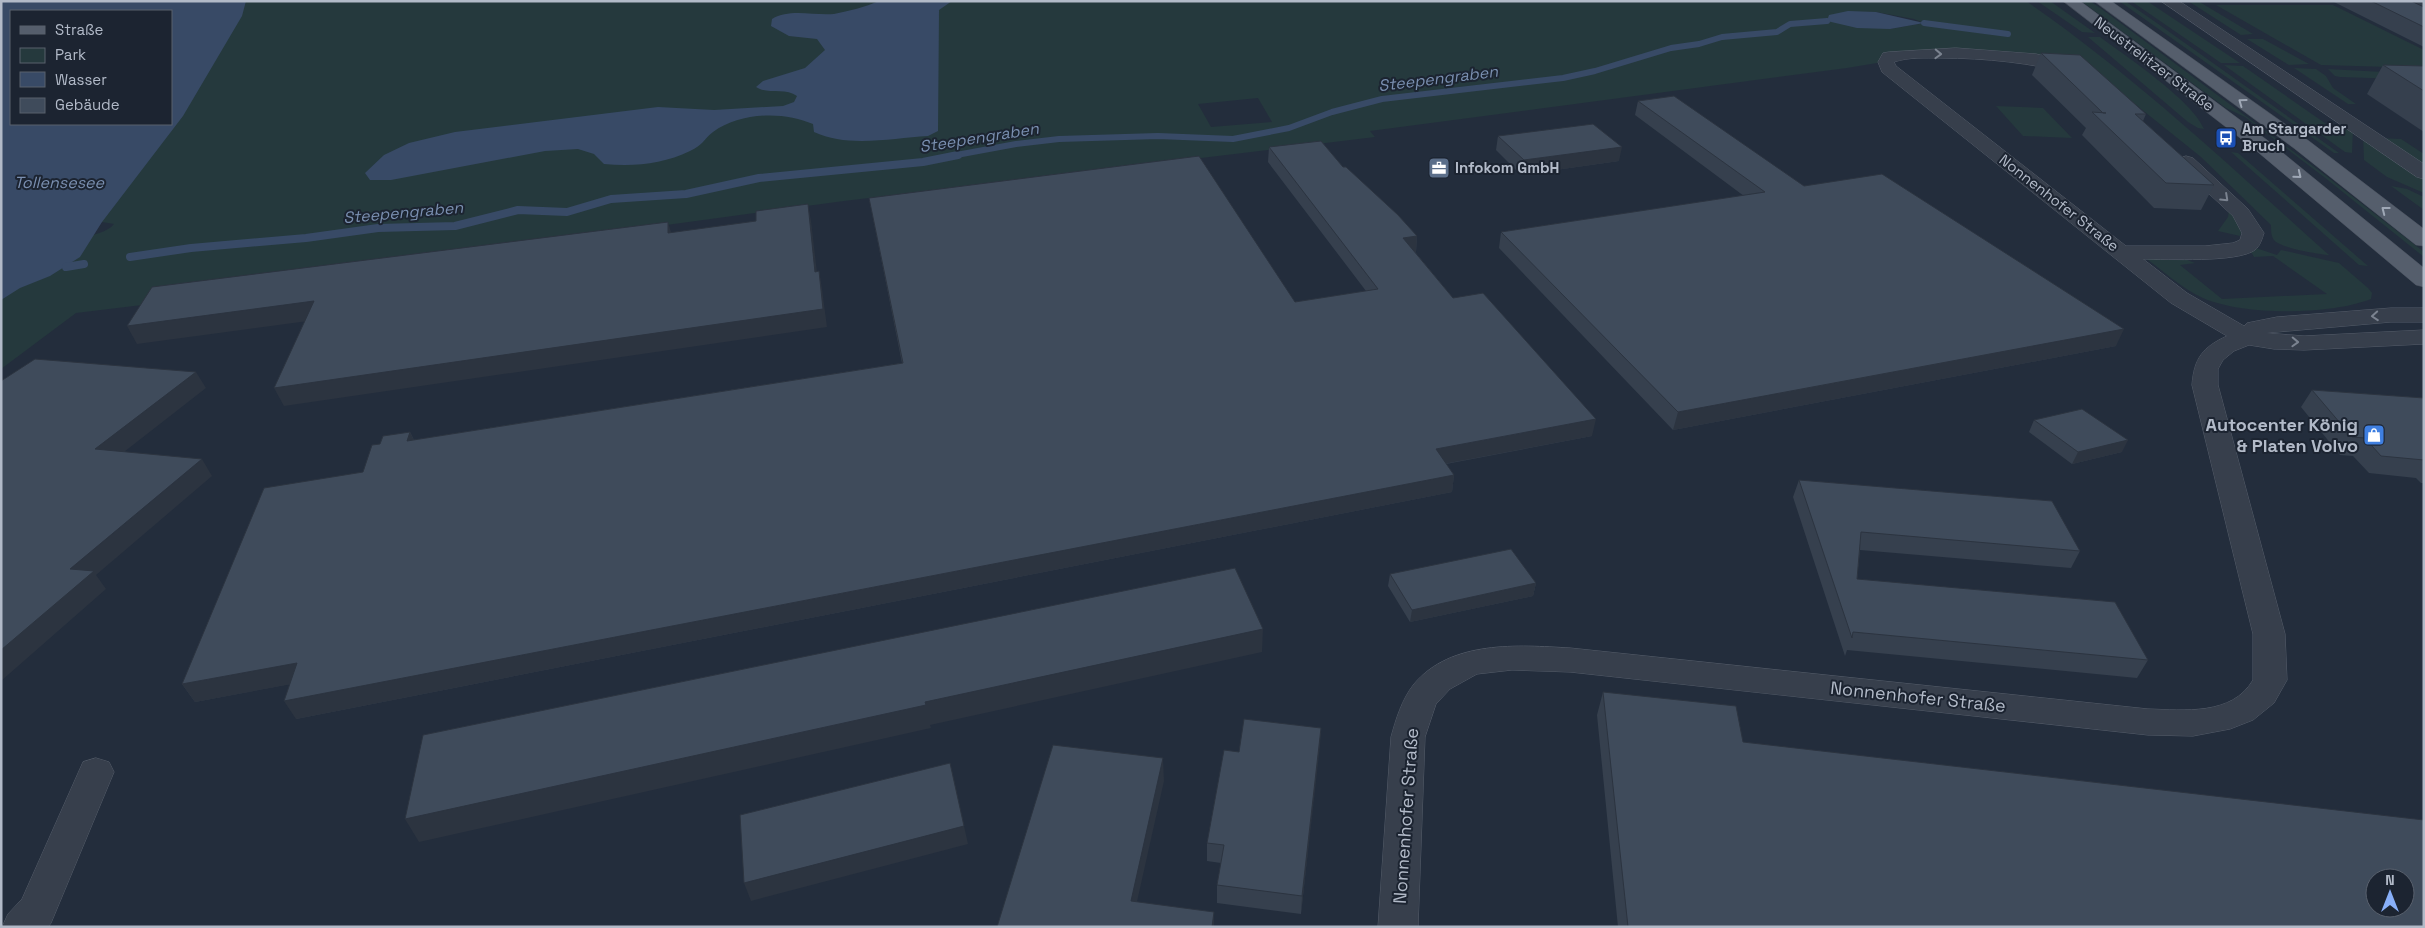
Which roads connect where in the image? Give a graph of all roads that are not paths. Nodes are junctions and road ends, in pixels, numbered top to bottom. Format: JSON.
{"nodes":[{"id":1,"x":2070,"y":1,"type":"edge"},
{"id":2,"x":2101,"y":1,"type":"edge"},
{"id":3,"x":2168,"y":1,"type":"edge"},
{"id":4,"x":2091,"y":76,"type":"edge"},
{"id":5,"x":2170,"y":147,"type":"edge"},
{"id":6,"x":2424,"y":173,"type":"edge"},
{"id":7,"x":2424,"y":240,"type":"edge"},
{"id":8,"x":2121,"y":252,"type":"junction"},
{"id":9,"x":2424,"y":280,"type":"edge"},
{"id":10,"x":2424,"y":316,"type":"edge"},
{"id":11,"x":2246,"y":337,"type":"junction"},
{"id":12,"x":2424,"y":337,"type":"edge"},
{"id":13,"x":96,"y":772,"type":"dead end"},
{"id":14,"x":22,"y":927,"type":"edge"},
{"id":15,"x":1398,"y":927,"type":"edge"}],
"edges":[{"from":1,"to":9,"type":"main road","name":"Neustrelitzer Straße","one_way":true},
{"from":7,"to":2,"type":"main road","name":"Neustrelitzer Straße","one_way":true},
{"from":3,"to":6,"type":"street"},
{"from":8,"to":4,"type":"street","name":"Nonnenhofer Straße","one_way":true},
{"from":5,"to":8,"type":"street","one_way":true},
{"from":8,"to":11,"type":"street","name":"Nonnenhofer Straße"},
{"from":10,"to":11,"type":"street","name":"Nonnenhofer Straße","one_way":true},
{"from":11,"to":12,"type":"street","name":"Nonnenhofer Straße","one_way":true},
{"from":11,"to":15,"type":"street","name":"Nonnenhofer Straße"},
{"from":13,"to":14,"type":"street"}]}
